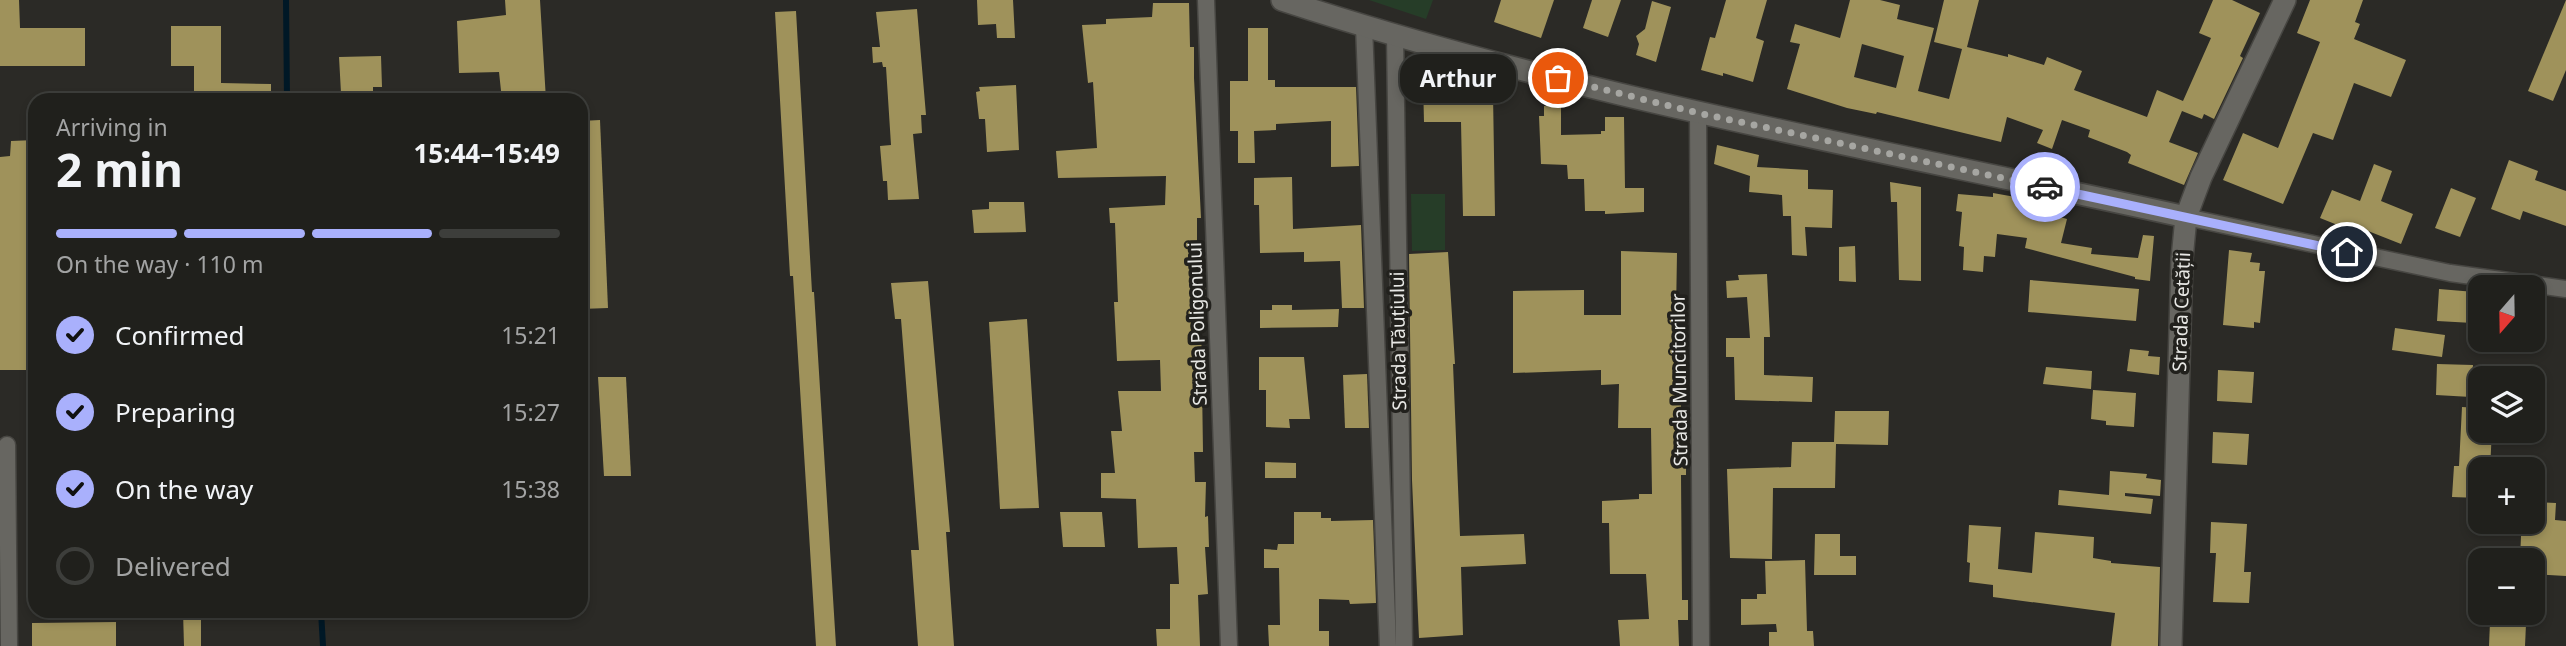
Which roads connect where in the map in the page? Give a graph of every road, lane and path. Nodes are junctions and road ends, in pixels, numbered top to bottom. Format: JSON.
{"nodes":[{"id":1,"x":1206,"y":0,"type":"edge"},
{"id":2,"x":1282,"y":0,"type":"edge"},
{"id":3,"x":2285,"y":0,"type":"edge"},
{"id":4,"x":1364,"y":26,"type":"junction"},
{"id":5,"x":1395,"y":36,"type":"junction"},
{"id":6,"x":1698,"y":113,"type":"junction"},
{"id":7,"x":2186,"y":217,"type":"junction"},
{"id":8,"x":2566,"y":289,"type":"edge"},
{"id":9,"x":7,"y":445,"type":"dead end"},
{"id":10,"x":9,"y":646,"type":"edge"},
{"id":11,"x":1229,"y":646,"type":"edge"},
{"id":12,"x":1388,"y":646,"type":"edge"},
{"id":13,"x":1405,"y":646,"type":"edge"},
{"id":14,"x":1701,"y":646,"type":"edge"},
{"id":15,"x":2171,"y":646,"type":"edge"}],
"edges":[{"from":1,"to":11,"type":"street","name":"Strada Poligonului"},
{"from":2,"to":4,"type":"main road"},
{"from":3,"to":7,"type":"main road","name":"Strada Cetății"},
{"from":4,"to":5,"type":"main road"},
{"from":4,"to":12,"type":"street"},
{"from":5,"to":6,"type":"main road"},
{"from":5,"to":13,"type":"street","name":"Strada Tăuțiului"},
{"from":6,"to":7,"type":"main road"},
{"from":6,"to":14,"type":"street","name":"Strada Muncitorilor"},
{"from":7,"to":8,"type":"street"},
{"from":7,"to":15,"type":"main road","name":"Strada Cetății"},
{"from":9,"to":10,"type":"street"}]}
